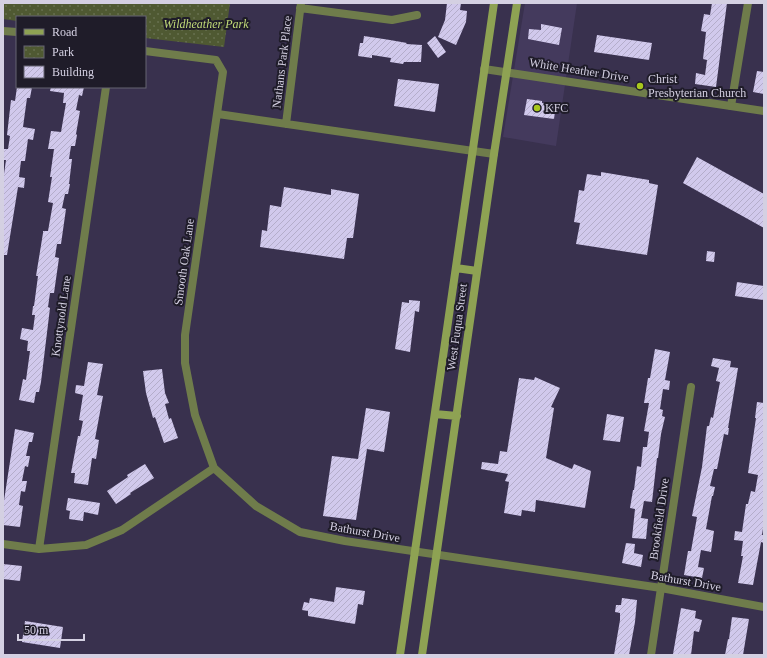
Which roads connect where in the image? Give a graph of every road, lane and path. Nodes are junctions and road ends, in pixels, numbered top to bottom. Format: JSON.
{"nodes":[{"id":1,"x":494,"y":3,"type":"edge"},
{"id":2,"x":517,"y":3,"type":"edge"},
{"id":3,"x":748,"y":3,"type":"edge"},
{"id":4,"x":301,"y":5,"type":"edge"},
{"id":5,"x":417,"y":15,"type":"dead end"},
{"id":6,"x":3,"y":30,"type":"edge"},
{"id":7,"x":16,"y":32,"type":"edge"},
{"id":8,"x":146,"y":51,"type":"edge"},
{"id":9,"x":484,"y":69,"type":"junction"},
{"id":10,"x":507,"y":72,"type":"junction"},
{"id":11,"x":106,"y":88,"type":"edge"},
{"id":12,"x":731,"y":106,"type":"junction"},
{"id":13,"x":764,"y":111,"type":"edge"},
{"id":14,"x":218,"y":114,"type":"junction"},
{"id":15,"x":286,"y":124,"type":"junction"},
{"id":16,"x":472,"y":151,"type":"junction"},
{"id":17,"x":494,"y":154,"type":"junction"},
{"id":18,"x":456,"y":268,"type":"junction"},
{"id":19,"x":477,"y":271,"type":"junction"},
{"id":20,"x":691,"y":387,"type":"dead end"},
{"id":21,"x":435,"y":414,"type":"junction"},
{"id":22,"x":457,"y":416,"type":"junction"},
{"id":23,"x":214,"y":468,"type":"junction"},
{"id":24,"x":3,"y":544,"type":"edge"},
{"id":25,"x":39,"y":548,"type":"junction"},
{"id":26,"x":415,"y":552,"type":"junction"},
{"id":27,"x":437,"y":554,"type":"junction"},
{"id":28,"x":661,"y":588,"type":"junction"},
{"id":29,"x":764,"y":607,"type":"edge"},
{"id":30,"x":400,"y":655,"type":"edge"},
{"id":31,"x":422,"y":655,"type":"edge"},
{"id":32,"x":651,"y":655,"type":"edge"}],
"edges":[{"from":1,"to":9,"type":"main road","name":"West Fuqua Street"},
{"from":2,"to":10,"type":"main road","name":"West Fuqua Street"},
{"from":3,"to":12,"type":"street"},
{"from":4,"to":5,"type":"street"},
{"from":4,"to":15,"type":"street","name":"Nathans Park Place"},
{"from":6,"to":7,"type":"street"},
{"from":8,"to":14,"type":"street","name":"Smooth Oak Lane"},
{"from":9,"to":10,"type":"street","name":"White Heather Drive"},
{"from":9,"to":16,"type":"main road","name":"West Fuqua Street"},
{"from":10,"to":12,"type":"street","name":"White Heather Drive"},
{"from":10,"to":17,"type":"main road","name":"West Fuqua Street"},
{"from":11,"to":25,"type":"street","name":"Knottynold Lane"},
{"from":12,"to":13,"type":"street","name":"White Heather Drive"},
{"from":14,"to":15,"type":"street"},
{"from":14,"to":23,"type":"street","name":"Smooth Oak Lane"},
{"from":15,"to":16,"type":"street"},
{"from":16,"to":17,"type":"street"},
{"from":16,"to":18,"type":"main road","name":"West Fuqua Street"},
{"from":17,"to":19,"type":"main road","name":"West Fuqua Street"},
{"from":18,"to":19,"type":"main road"},
{"from":18,"to":21,"type":"main road","name":"West Fuqua Street"},
{"from":19,"to":22,"type":"main road","name":"West Fuqua Street"},
{"from":20,"to":28,"type":"street","name":"Brookfield Drive"},
{"from":21,"to":22,"type":"main road"},
{"from":21,"to":26,"type":"main road","name":"West Fuqua Street"},
{"from":22,"to":27,"type":"main road","name":"West Fuqua Street"},
{"from":23,"to":25,"type":"street"},
{"from":23,"to":26,"type":"street","name":"Bathurst Drive"},
{"from":24,"to":25,"type":"street"},
{"from":26,"to":27,"type":"street","name":"Bathurst Drive"},
{"from":26,"to":30,"type":"main road","name":"West Fuqua Street"},
{"from":27,"to":28,"type":"street","name":"Bathurst Drive"},
{"from":27,"to":31,"type":"main road","name":"West Fuqua Street"},
{"from":28,"to":29,"type":"street","name":"Bathurst Drive"},
{"from":28,"to":32,"type":"street","name":"Brookfield Drive"}]}
